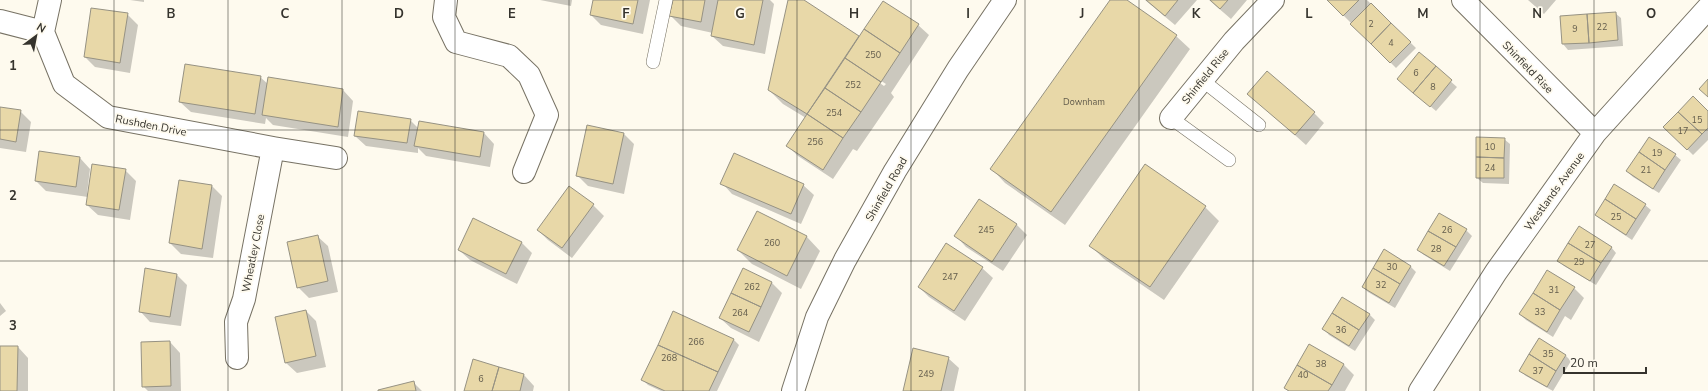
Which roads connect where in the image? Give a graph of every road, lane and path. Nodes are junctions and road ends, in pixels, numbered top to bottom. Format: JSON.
{"nodes":[{"id":1,"x":50,"y":0,"type":"edge"},
{"id":2,"x":446,"y":0,"type":"edge"},
{"id":3,"x":666,"y":0,"type":"edge"},
{"id":4,"x":1004,"y":0,"type":"edge"},
{"id":5,"x":1273,"y":0,"type":"edge"},
{"id":6,"x":1462,"y":0,"type":"edge"},
{"id":7,"x":1708,"y":8,"type":"edge"},
{"id":8,"x":0,"y":21,"type":"edge"},
{"id":9,"x":43,"y":32,"type":"junction"},
{"id":10,"x":653,"y":62,"type":"dead end"},
{"id":11,"x":1202,"y":80,"type":"junction"},
{"id":12,"x":1171,"y":118,"type":"joint"},
{"id":13,"x":1259,"y":125,"type":"dead end"},
{"id":14,"x":1595,"y":133,"type":"junction"},
{"id":15,"x":272,"y":148,"type":"junction"},
{"id":16,"x":336,"y":158,"type":"dead end"},
{"id":17,"x":1229,"y":160,"type":"dead end"},
{"id":18,"x":524,"y":172,"type":"dead end"},
{"id":19,"x":237,"y":358,"type":"dead end"},
{"id":20,"x":793,"y":391,"type":"edge"},
{"id":21,"x":1420,"y":391,"type":"edge"}],
"edges":[{"from":1,"to":9,"type":"street"},
{"from":2,"to":18,"type":"street"},
{"from":3,"to":10,"type":"lane"},
{"from":4,"to":20,"type":"street","name":"Shinfield Road"},
{"from":5,"to":11,"type":"street","name":"Shinfield Rise"},
{"from":6,"to":14,"type":"street","name":"Shinfield Rise"},
{"from":7,"to":14,"type":"street","name":"Westlands Avenue"},
{"from":8,"to":9,"type":"street"},
{"from":9,"to":15,"type":"street","name":"Rushden Drive"},
{"from":11,"to":12,"type":"street","name":"Shinfield Rise"},
{"from":11,"to":13,"type":"lane"},
{"from":12,"to":17,"type":"lane"},
{"from":14,"to":21,"type":"street","name":"Westlands Avenue"},
{"from":15,"to":16,"type":"street","name":"Rushden Drive"},
{"from":15,"to":19,"type":"street","name":"Wheatley Close"}]}
